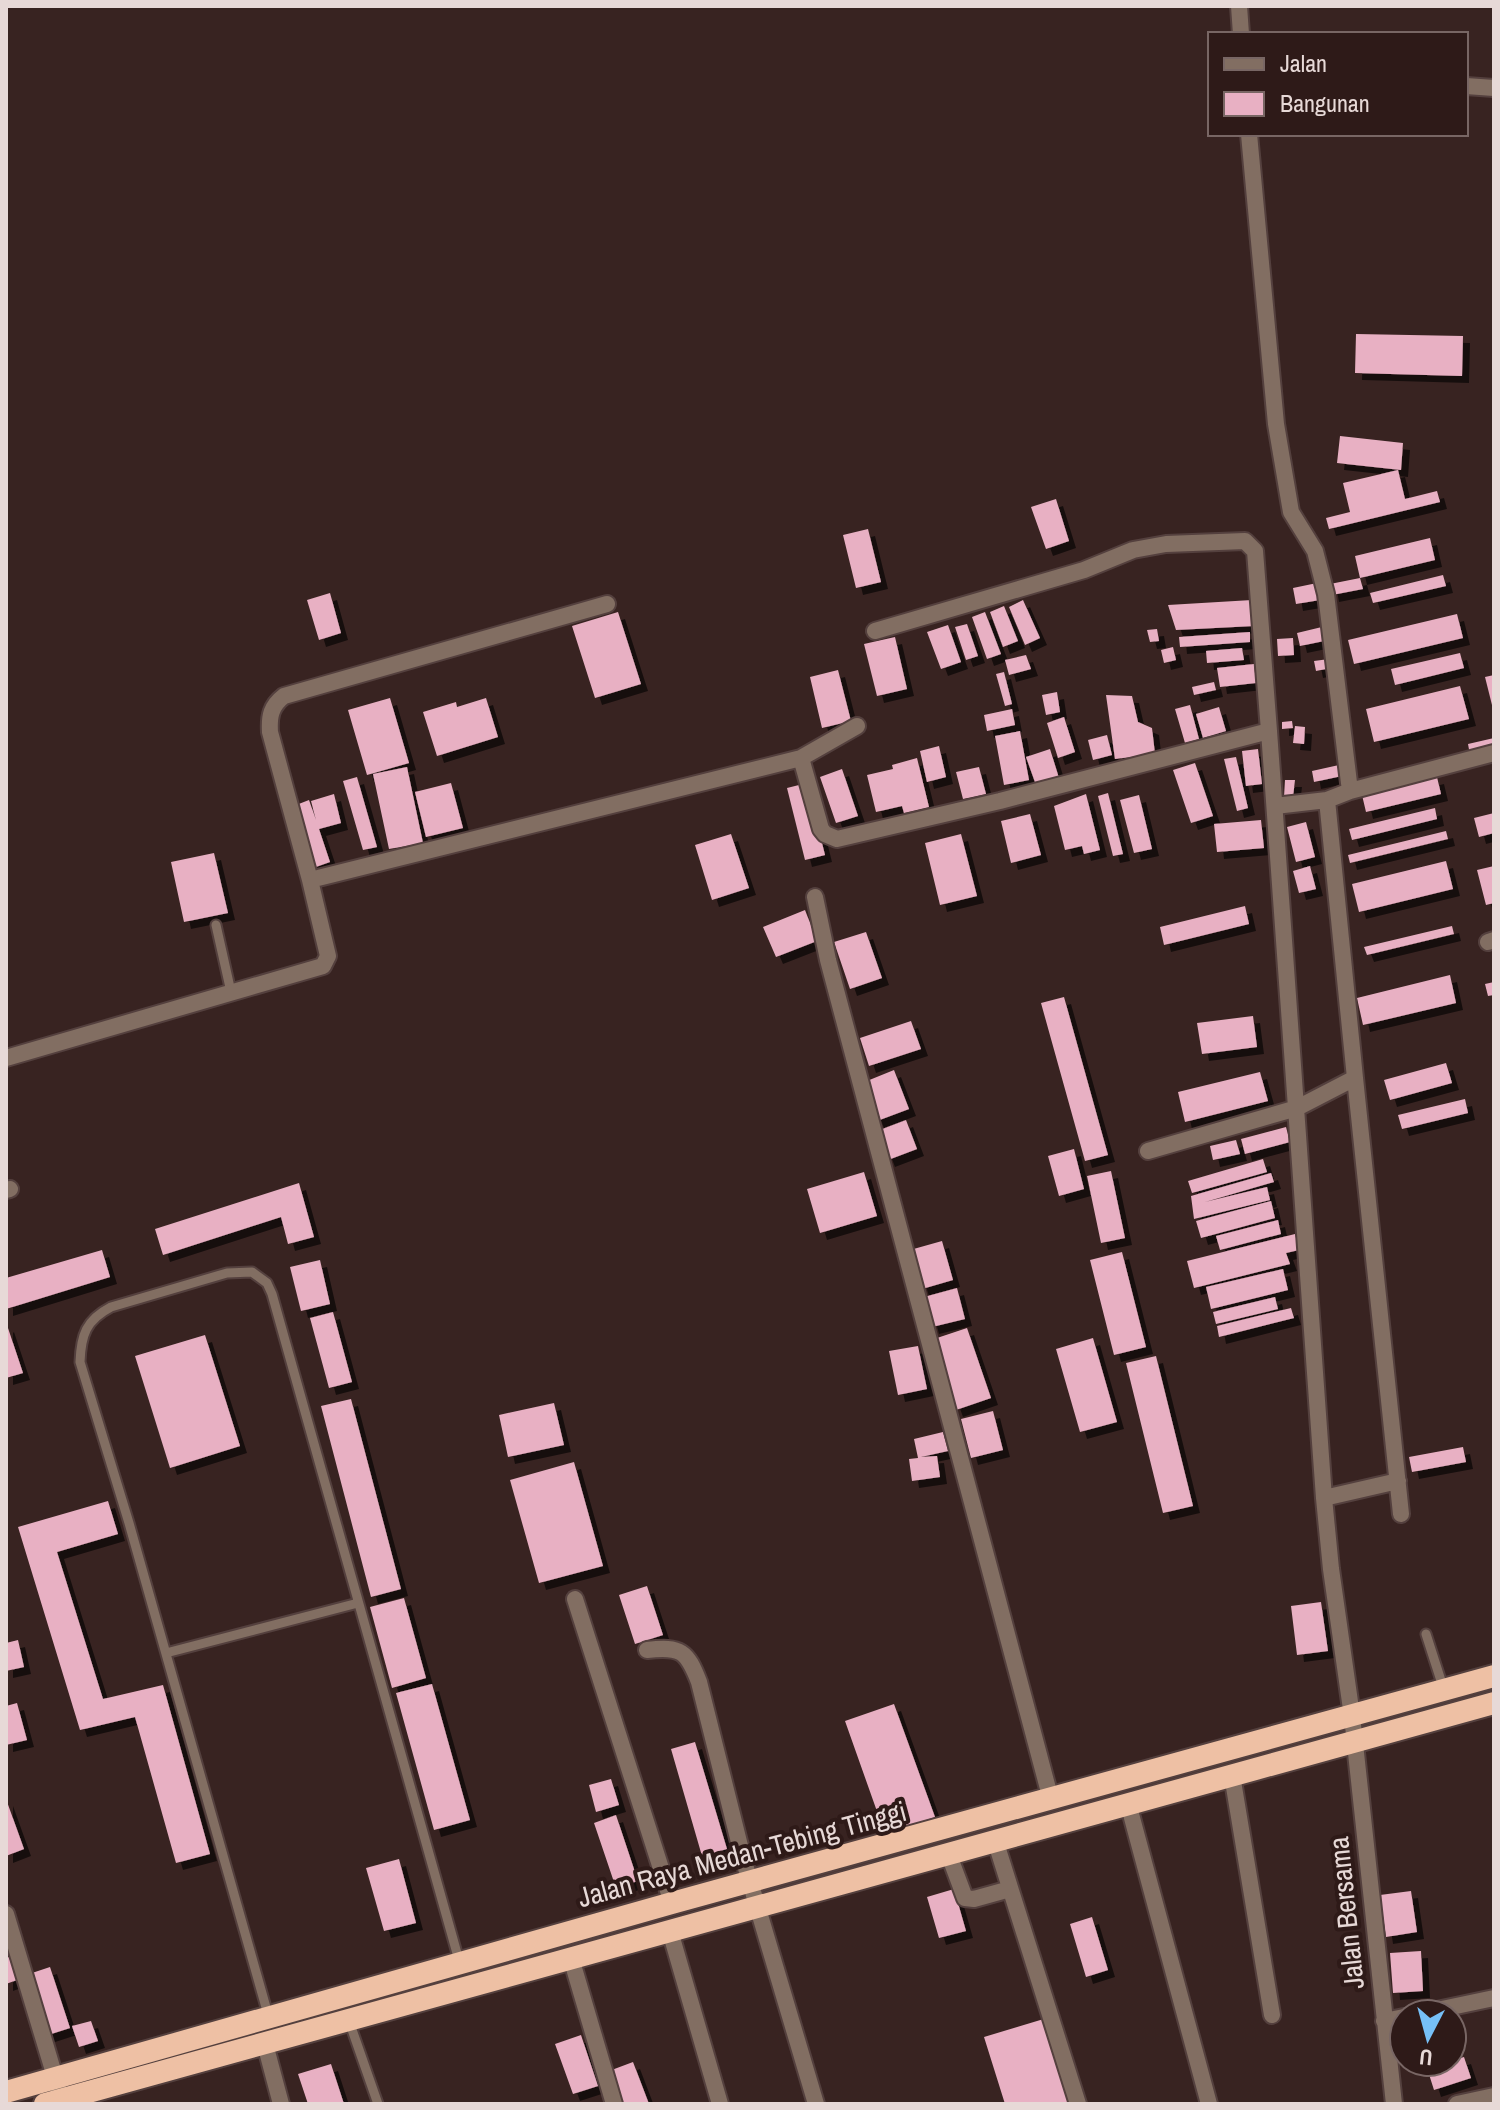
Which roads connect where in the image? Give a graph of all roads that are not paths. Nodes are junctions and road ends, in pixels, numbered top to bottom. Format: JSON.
{"nodes":[{"id":1,"x":1239,"y":6,"type":"edge"},
{"id":2,"x":1241,"y":32,"type":"edge"},
{"id":3,"x":1468,"y":86,"type":"edge"},
{"id":4,"x":1494,"y":88,"type":"edge"},
{"id":5,"x":1250,"y":142,"type":"edge"},
{"id":6,"x":607,"y":604,"type":"dead end"},
{"id":7,"x":875,"y":631,"type":"dead end"},
{"id":8,"x":857,"y":726,"type":"dead end"},
{"id":9,"x":1269,"y":731,"type":"junction"},
{"id":10,"x":1494,"y":753,"type":"edge"},
{"id":11,"x":801,"y":758,"type":"junction"},
{"id":12,"x":1350,"y":791,"type":"junction"},
{"id":13,"x":1327,"y":800,"type":"junction"},
{"id":14,"x":1275,"y":806,"type":"junction"},
{"id":15,"x":310,"y":880,"type":"junction"},
{"id":16,"x":815,"y":897,"type":"dead end"},
{"id":17,"x":216,"y":925,"type":"dead end"},
{"id":18,"x":231,"y":992,"type":"junction"},
{"id":19,"x":6,"y":1058,"type":"edge"},
{"id":20,"x":1355,"y":1078,"type":"junction"},
{"id":21,"x":1297,"y":1108,"type":"junction"},
{"id":22,"x":1148,"y":1151,"type":"dead end"},
{"id":23,"x":1398,"y":1481,"type":"junction"},
{"id":24,"x":1324,"y":1498,"type":"junction"},
{"id":25,"x":1401,"y":1514,"type":"dead end"},
{"id":26,"x":575,"y":1599,"type":"dead end"},
{"id":27,"x":358,"y":1603,"type":"junction"},
{"id":28,"x":1426,"y":1634,"type":"dead end"},
{"id":29,"x":647,"y":1650,"type":"dead end"},
{"id":30,"x":166,"y":1653,"type":"junction"},
{"id":31,"x":1494,"y":1676,"type":"edge"},
{"id":32,"x":1444,"y":1690,"type":"junction"},
{"id":33,"x":1494,"y":1703,"type":"edge"},
{"id":34,"x":1352,"y":1716,"type":"junction"},
{"id":35,"x":1354,"y":1741,"type":"junction"},
{"id":36,"x":1232,"y":1775,"type":"junction"},
{"id":37,"x":1096,"y":1788,"type":"junction"},
{"id":38,"x":1051,"y":1800,"type":"junction"},
{"id":39,"x":1128,"y":1803,"type":"junction"},
{"id":40,"x":1103,"y":1810,"type":"junction"},
{"id":41,"x":996,"y":1843,"type":"junction"},
{"id":42,"x":949,"y":1855,"type":"junction"},
{"id":43,"x":750,"y":1883,"type":"junction"},
{"id":44,"x":1010,"y":1889,"type":"junction"},
{"id":45,"x":672,"y":1903,"type":"junction"},
{"id":46,"x":757,"y":1907,"type":"junction"},
{"id":47,"x":6,"y":1914,"type":"edge"},
{"id":48,"x":670,"y":1931,"type":"junction"},
{"id":49,"x":485,"y":1957,"type":"junction"},
{"id":50,"x":571,"y":1958,"type":"junction"},
{"id":51,"x":460,"y":1964,"type":"junction"},
{"id":52,"x":493,"y":1980,"type":"junction"},
{"id":53,"x":1494,"y":1998,"type":"edge"},
{"id":54,"x":1468,"y":2003,"type":"edge"},
{"id":55,"x":1272,"y":2015,"type":"dead end"},
{"id":56,"x":269,"y":2018,"type":"junction"},
{"id":57,"x":1388,"y":2020,"type":"edge"},
{"id":58,"x":349,"y":2021,"type":"junction"},
{"id":59,"x":1384,"y":2021,"type":"junction"},
{"id":60,"x":265,"y":2044,"type":"junction"},
{"id":61,"x":55,"y":2078,"type":"junction"},
{"id":62,"x":6,"y":2092,"type":"edge"},
{"id":63,"x":1494,"y":2096,"type":"edge"},
{"id":64,"x":53,"y":2102,"type":"edge"},
{"id":65,"x":281,"y":2104,"type":"edge"},
{"id":66,"x":378,"y":2104,"type":"edge"},
{"id":67,"x":614,"y":2104,"type":"edge"},
{"id":68,"x":720,"y":2104,"type":"edge"},
{"id":69,"x":816,"y":2104,"type":"edge"},
{"id":70,"x":1078,"y":2104,"type":"edge"},
{"id":71,"x":1209,"y":2104,"type":"edge"},
{"id":72,"x":1394,"y":2104,"type":"edge"},
{"id":73,"x":1457,"y":2104,"type":"edge"}],
"edges":[{"from":1,"to":2,"type":"street"},
{"from":3,"to":4,"type":"street"},
{"from":5,"to":12,"type":"street"},
{"from":6,"to":15,"type":"street"},
{"from":7,"to":9,"type":"street","name":"Jalan Bersama"},
{"from":8,"to":11,"type":"street"},
{"from":9,"to":11,"type":"street"},
{"from":9,"to":14,"type":"street","name":"Jalan Bersama"},
{"from":10,"to":12,"type":"street"},
{"from":11,"to":15,"type":"street"},
{"from":12,"to":13,"type":"street"},
{"from":13,"to":14,"type":"street"},
{"from":13,"to":20,"type":"street"},
{"from":14,"to":21,"type":"street","name":"Jalan Bersama"},
{"from":15,"to":18,"type":"street"},
{"from":16,"to":38,"type":"street"},
{"from":17,"to":18,"type":"lane"},
{"from":18,"to":19,"type":"street"},
{"from":20,"to":21,"type":"street"},
{"from":20,"to":23,"type":"street"},
{"from":21,"to":22,"type":"street"},
{"from":21,"to":24,"type":"street","name":"Jalan Bersama"},
{"from":23,"to":24,"type":"street"},
{"from":23,"to":25,"type":"street"},
{"from":24,"to":34,"type":"street","name":"Jalan Bersama"},
{"from":26,"to":45,"type":"street"},
{"from":27,"to":30,"type":"lane"},
{"from":27,"to":30,"type":"lane"},
{"from":27,"to":51,"type":"lane"},
{"from":28,"to":32,"type":"lane"},
{"from":29,"to":43,"type":"street"},
{"from":30,"to":56,"type":"lane"},
{"from":31,"to":32,"type":"highway","name":"Jalan Raya Medan-Tebing Tinggi"},
{"from":32,"to":34,"type":"highway","name":"Jalan Raya Medan-Tebing Tinggi"},
{"from":33,"to":35,"type":"highway","name":"Jalan Raya Medan-Tebing Tinggi"},
{"from":34,"to":35,"type":"street","name":"Jalan Bersama"},
{"from":34,"to":37,"type":"highway","name":"Jalan Raya Medan-Tebing Tinggi"},
{"from":35,"to":36,"type":"highway","name":"Jalan Raya Medan-Tebing Tinggi"},
{"from":35,"to":59,"type":"street","name":"Jalan Bersama"},
{"from":36,"to":39,"type":"highway","name":"Jalan Raya Medan-Tebing Tinggi"},
{"from":36,"to":55,"type":"street"},
{"from":37,"to":38,"type":"highway","name":"Jalan Raya Medan-Tebing Tinggi"},
{"from":37,"to":40,"type":"highway"},
{"from":38,"to":43,"type":"highway","name":"Jalan Raya Medan-Tebing Tinggi"},
{"from":39,"to":40,"type":"highway","name":"Jalan Raya Medan-Tebing Tinggi"},
{"from":39,"to":71,"type":"street"},
{"from":40,"to":41,"type":"highway","name":"Jalan Raya Medan-Tebing Tinggi"},
{"from":41,"to":42,"type":"highway","name":"Jalan Raya Medan-Tebing Tinggi"},
{"from":41,"to":44,"type":"street"},
{"from":42,"to":44,"type":"street"},
{"from":42,"to":46,"type":"highway","name":"Jalan Raya Medan-Tebing Tinggi"},
{"from":43,"to":45,"type":"highway","name":"Jalan Raya Medan-Tebing Tinggi"},
{"from":43,"to":46,"type":"street"},
{"from":44,"to":70,"type":"street"},
{"from":45,"to":49,"type":"highway","name":"Jalan Raya Medan-Tebing Tinggi"},
{"from":46,"to":48,"type":"highway","name":"Jalan Raya Medan-Tebing Tinggi"},
{"from":46,"to":69,"type":"street"},
{"from":47,"to":61,"type":"street"},
{"from":48,"to":50,"type":"highway","name":"Jalan Raya Medan-Tebing Tinggi"},
{"from":48,"to":68,"type":"street"},
{"from":49,"to":51,"type":"highway","name":"Jalan Raya Medan-Tebing Tinggi"},
{"from":49,"to":52,"type":"highway"},
{"from":50,"to":52,"type":"highway","name":"Jalan Raya Medan-Tebing Tinggi"},
{"from":50,"to":67,"type":"street"},
{"from":51,"to":56,"type":"highway","name":"Jalan Raya Medan-Tebing Tinggi"},
{"from":52,"to":58,"type":"highway","name":"Jalan Raya Medan-Tebing Tinggi"},
{"from":53,"to":54,"type":"street"},
{"from":56,"to":61,"type":"highway","name":"Jalan Raya Medan-Tebing Tinggi"},
{"from":57,"to":59,"type":"street"},
{"from":58,"to":60,"type":"highway","name":"Jalan Raya Medan-Tebing Tinggi"},
{"from":58,"to":66,"type":"lane"},
{"from":59,"to":72,"type":"street","name":"Jalan Bersama"},
{"from":60,"to":64,"type":"highway","name":"Jalan Raya Medan-Tebing Tinggi"},
{"from":60,"to":65,"type":"street"},
{"from":61,"to":62,"type":"highway","name":"Jalan Raya Medan-Tebing Tinggi"},
{"from":61,"to":64,"type":"street"},
{"from":63,"to":73,"type":"street"}]}
